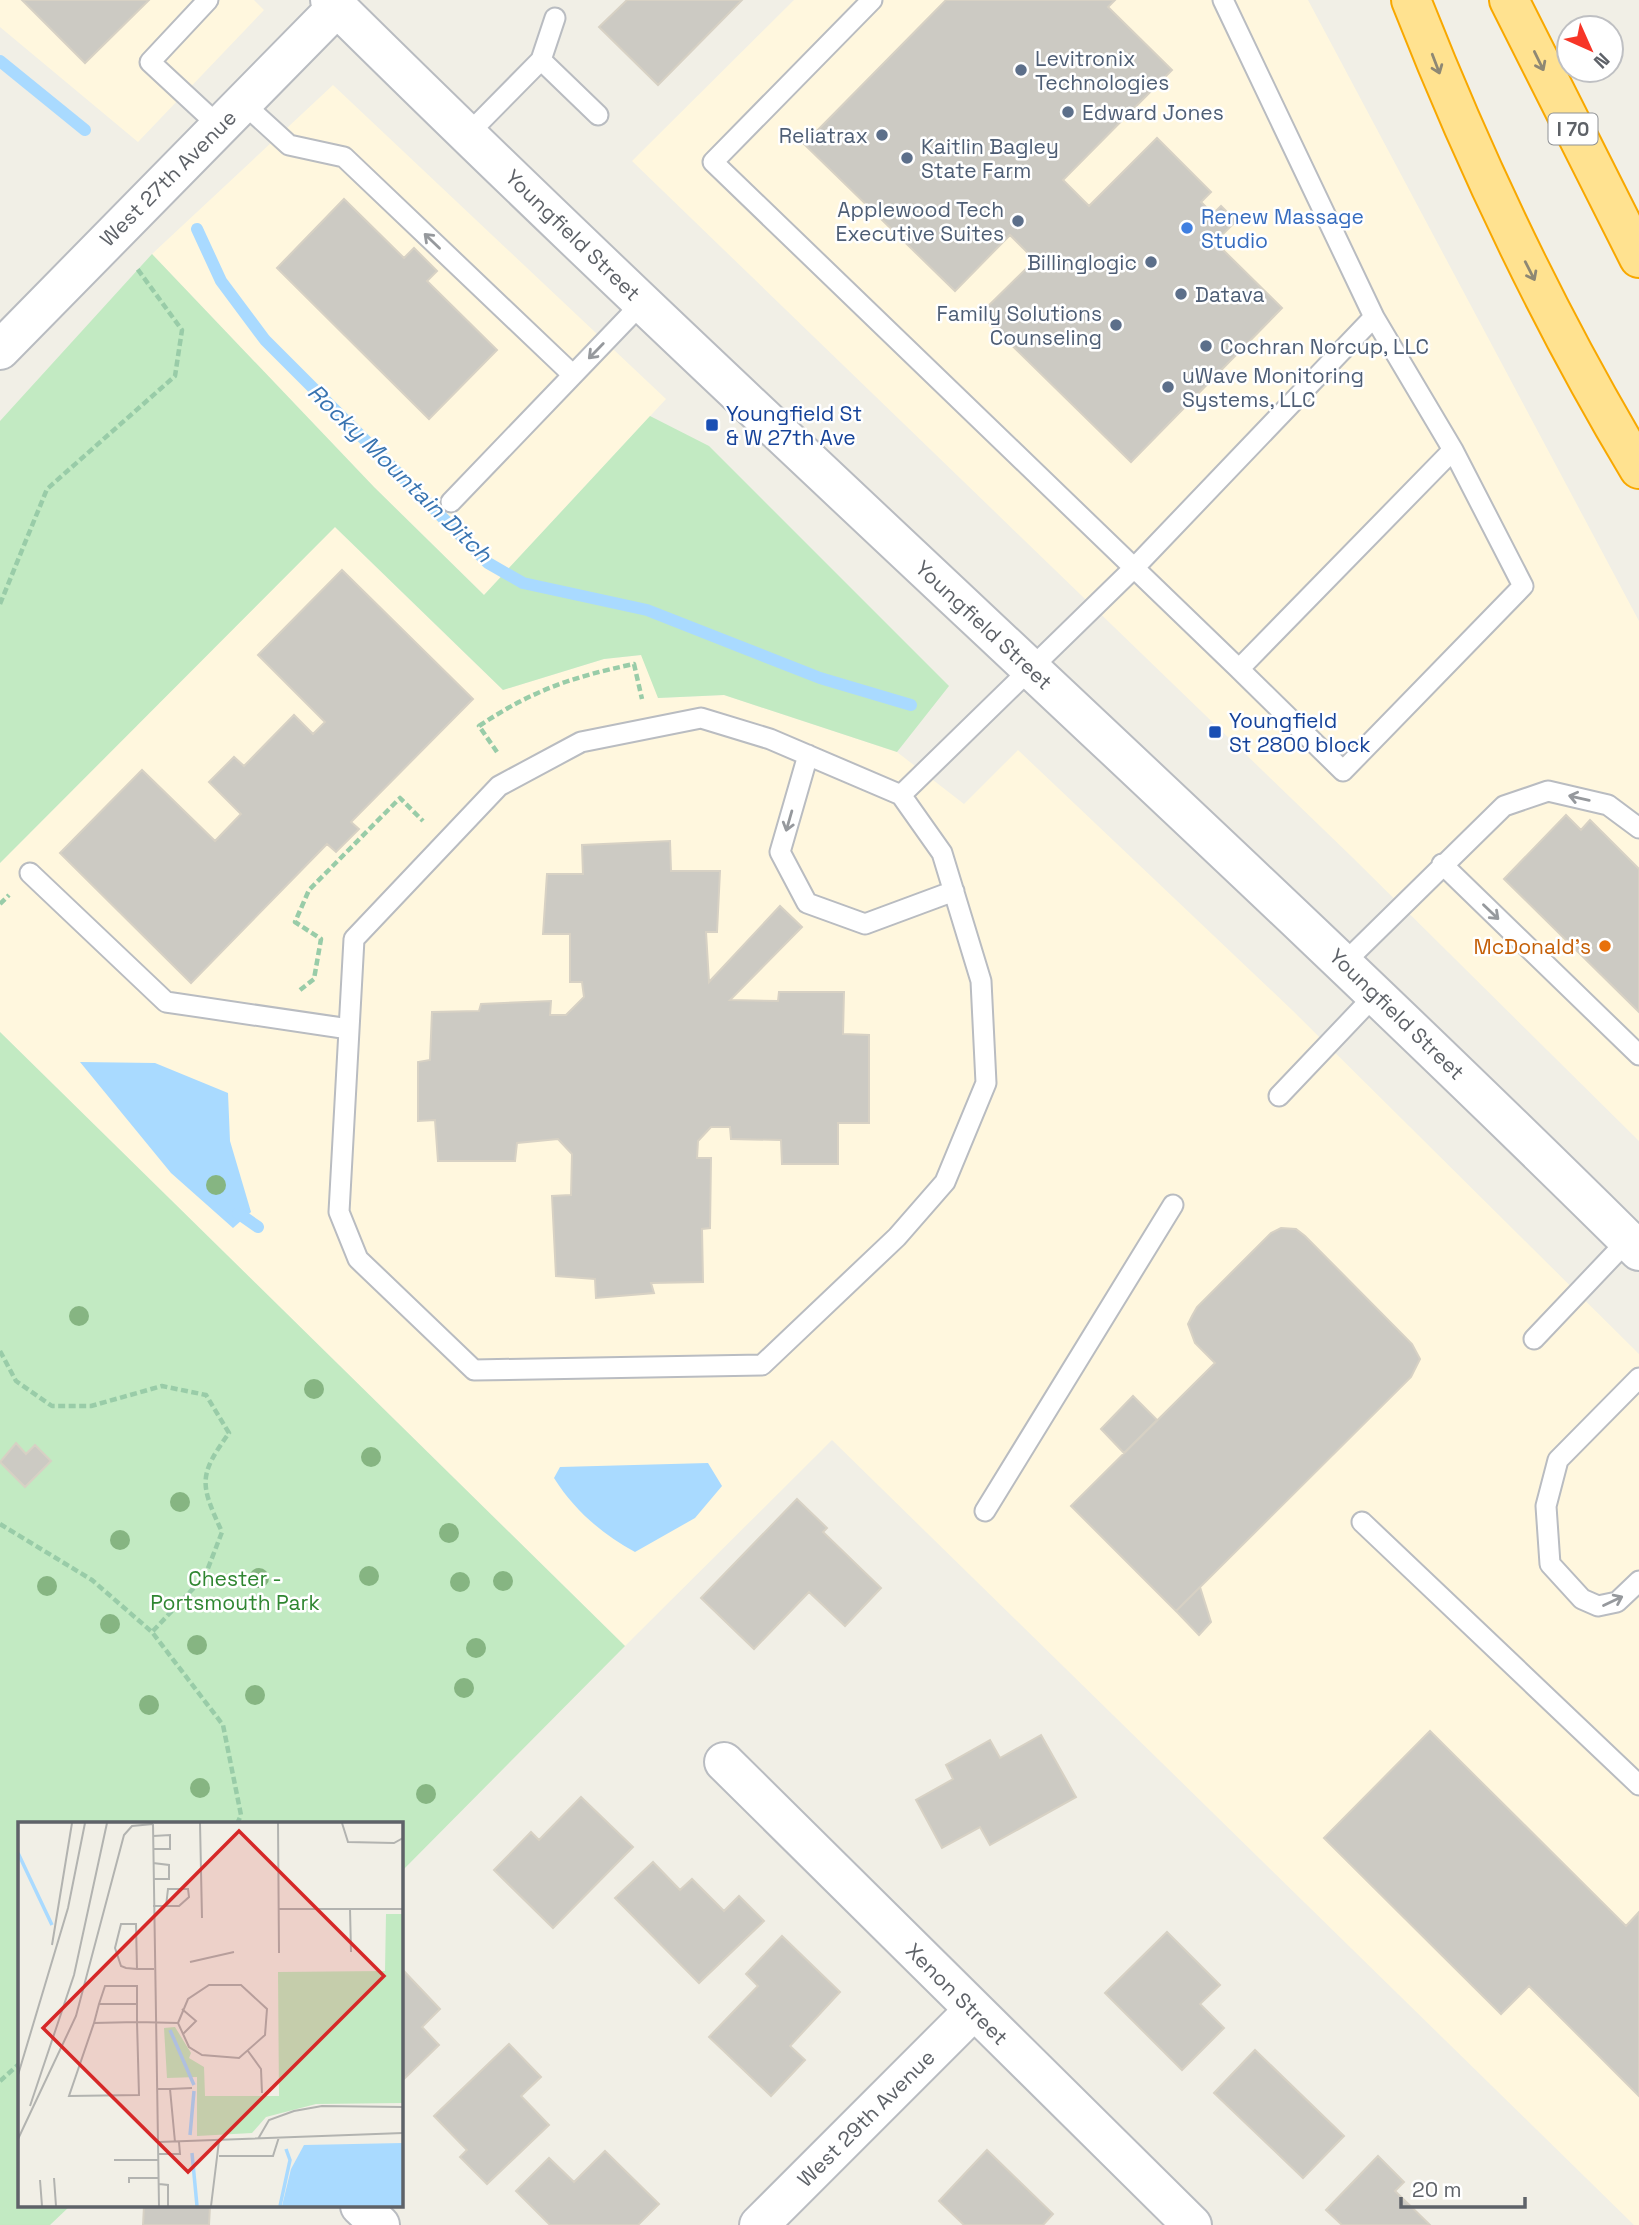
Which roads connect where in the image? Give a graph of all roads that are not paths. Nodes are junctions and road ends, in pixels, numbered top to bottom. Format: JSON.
{"nodes":[{"id":1,"x":208,"y":0,"type":"edge"},
{"id":2,"x":872,"y":0,"type":"edge"},
{"id":3,"x":1223,"y":0,"type":"edge"},
{"id":4,"x":1411,"y":0,"type":"edge"},
{"id":5,"x":1509,"y":0,"type":"edge"},
{"id":6,"x":333,"y":4,"type":"edge"},
{"id":7,"x":555,"y":19,"type":"dead end"},
{"id":8,"x":541,"y":60,"type":"junction"},
{"id":9,"x":231,"y":114,"type":"junction"},
{"id":10,"x":598,"y":115,"type":"dead end"},
{"id":11,"x":468,"y":134,"type":"junction"},
{"id":12,"x":1639,"y":258,"type":"edge"},
{"id":13,"x":643,"y":302,"type":"junction"},
{"id":14,"x":1374,"y":317,"type":"junction"},
{"id":15,"x":0,"y":350,"type":"edge"},
{"id":16,"x":573,"y":375,"type":"junction"},
{"id":17,"x":1453,"y":450,"type":"junction"},
{"id":18,"x":1639,"y":469,"type":"edge"},
{"id":19,"x":451,"y":502,"type":"dead end"},
{"id":20,"x":1136,"y":566,"type":"junction"},
{"id":21,"x":1239,"y":668,"type":"junction"},
{"id":22,"x":1032,"y":670,"type":"junction"},
{"id":23,"x":808,"y":755,"type":"junction"},
{"id":24,"x":901,"y":796,"type":"junction"},
{"id":25,"x":1639,"y":828,"type":"edge"},
{"id":26,"x":1442,"y":864,"type":"junction"},
{"id":27,"x":30,"y":873,"type":"road end"},
{"id":28,"x":954,"y":891,"type":"junction"},
{"id":29,"x":1345,"y":963,"type":"junction"},
{"id":30,"x":1376,"y":994,"type":"junction"},
{"id":31,"x":349,"y":1029,"type":"junction"},
{"id":32,"x":1639,"y":1055,"type":"edge"},
{"id":33,"x":1279,"y":1096,"type":"dead end"},
{"id":34,"x":1173,"y":1205,"type":"dead end"},
{"id":35,"x":1633,"y":1245,"type":"edge"},
{"id":36,"x":1534,"y":1339,"type":"dead end"},
{"id":37,"x":1636,"y":1387,"type":"edge"},
{"id":38,"x":985,"y":1511,"type":"dead end"},
{"id":39,"x":1362,"y":1522,"type":"dead end"},
{"id":40,"x":1639,"y":1581,"type":"edge"},
{"id":41,"x":724,"y":1762,"type":"dead end"},
{"id":42,"x":1639,"y":1785,"type":"edge"},
{"id":43,"x":973,"y":2011,"type":"junction"},
{"id":44,"x":362,"y":2208,"type":"edge"},
{"id":45,"x":380,"y":2225,"type":"edge"},
{"id":46,"x":759,"y":2225,"type":"edge"},
{"id":47,"x":1192,"y":2225,"type":"edge"}],
"edges":[{"from":1,"to":9,"type":"lane"},
{"from":2,"to":20,"type":"lane"},
{"from":3,"to":14,"type":"lane"},
{"from":4,"to":18,"type":"highway","one_way":true},
{"from":5,"to":12,"type":"highway","number":"I 70","one_way":true},
{"from":6,"to":9,"type":"street","name":"West 27th Avenue"},
{"from":6,"to":11,"type":"street","name":"Youngfield Street"},
{"from":7,"to":8,"type":"lane"},
{"from":8,"to":10,"type":"lane"},
{"from":8,"to":11,"type":"lane"},
{"from":9,"to":15,"type":"street","name":"West 27th Avenue"},
{"from":16,"to":9,"type":"lane","one_way":true},
{"from":11,"to":13,"type":"street","name":"Youngfield Street"},
{"from":13,"to":16,"type":"lane","one_way":true},
{"from":13,"to":22,"type":"street","name":"Youngfield Street"},
{"from":14,"to":17,"type":"lane"},
{"from":14,"to":20,"type":"lane"},
{"from":16,"to":19,"type":"lane"},
{"from":17,"to":21,"type":"lane"},
{"from":17,"to":21,"type":"lane"},
{"from":20,"to":21,"type":"lane"},
{"from":20,"to":22,"type":"lane"},
{"from":22,"to":24,"type":"lane"},
{"from":22,"to":29,"type":"street","name":"Youngfield Street"},
{"from":23,"to":24,"type":"lane"},
{"from":23,"to":28,"type":"lane","one_way":true},
{"from":23,"to":31,"type":"lane"},
{"from":24,"to":28,"type":"lane"},
{"from":25,"to":26,"type":"lane","one_way":true},
{"from":26,"to":29,"type":"lane"},
{"from":26,"to":32,"type":"lane","one_way":true},
{"from":27,"to":31,"type":"lane"},
{"from":28,"to":31,"type":"lane"},
{"from":29,"to":30,"type":"street","name":"Youngfield Street"},
{"from":30,"to":33,"type":"lane"},
{"from":30,"to":35,"type":"street","name":"Youngfield Street"},
{"from":34,"to":38,"type":"lane"},
{"from":35,"to":36,"type":"lane"},
{"from":37,"to":40,"type":"lane","one_way":true},
{"from":39,"to":42,"type":"lane"},
{"from":41,"to":43,"type":"street","name":"Xenon Street"},
{"from":43,"to":46,"type":"street","name":"West 29th Avenue"},
{"from":43,"to":47,"type":"street","name":"Xenon Street"},
{"from":44,"to":45,"type":"street"}]}
